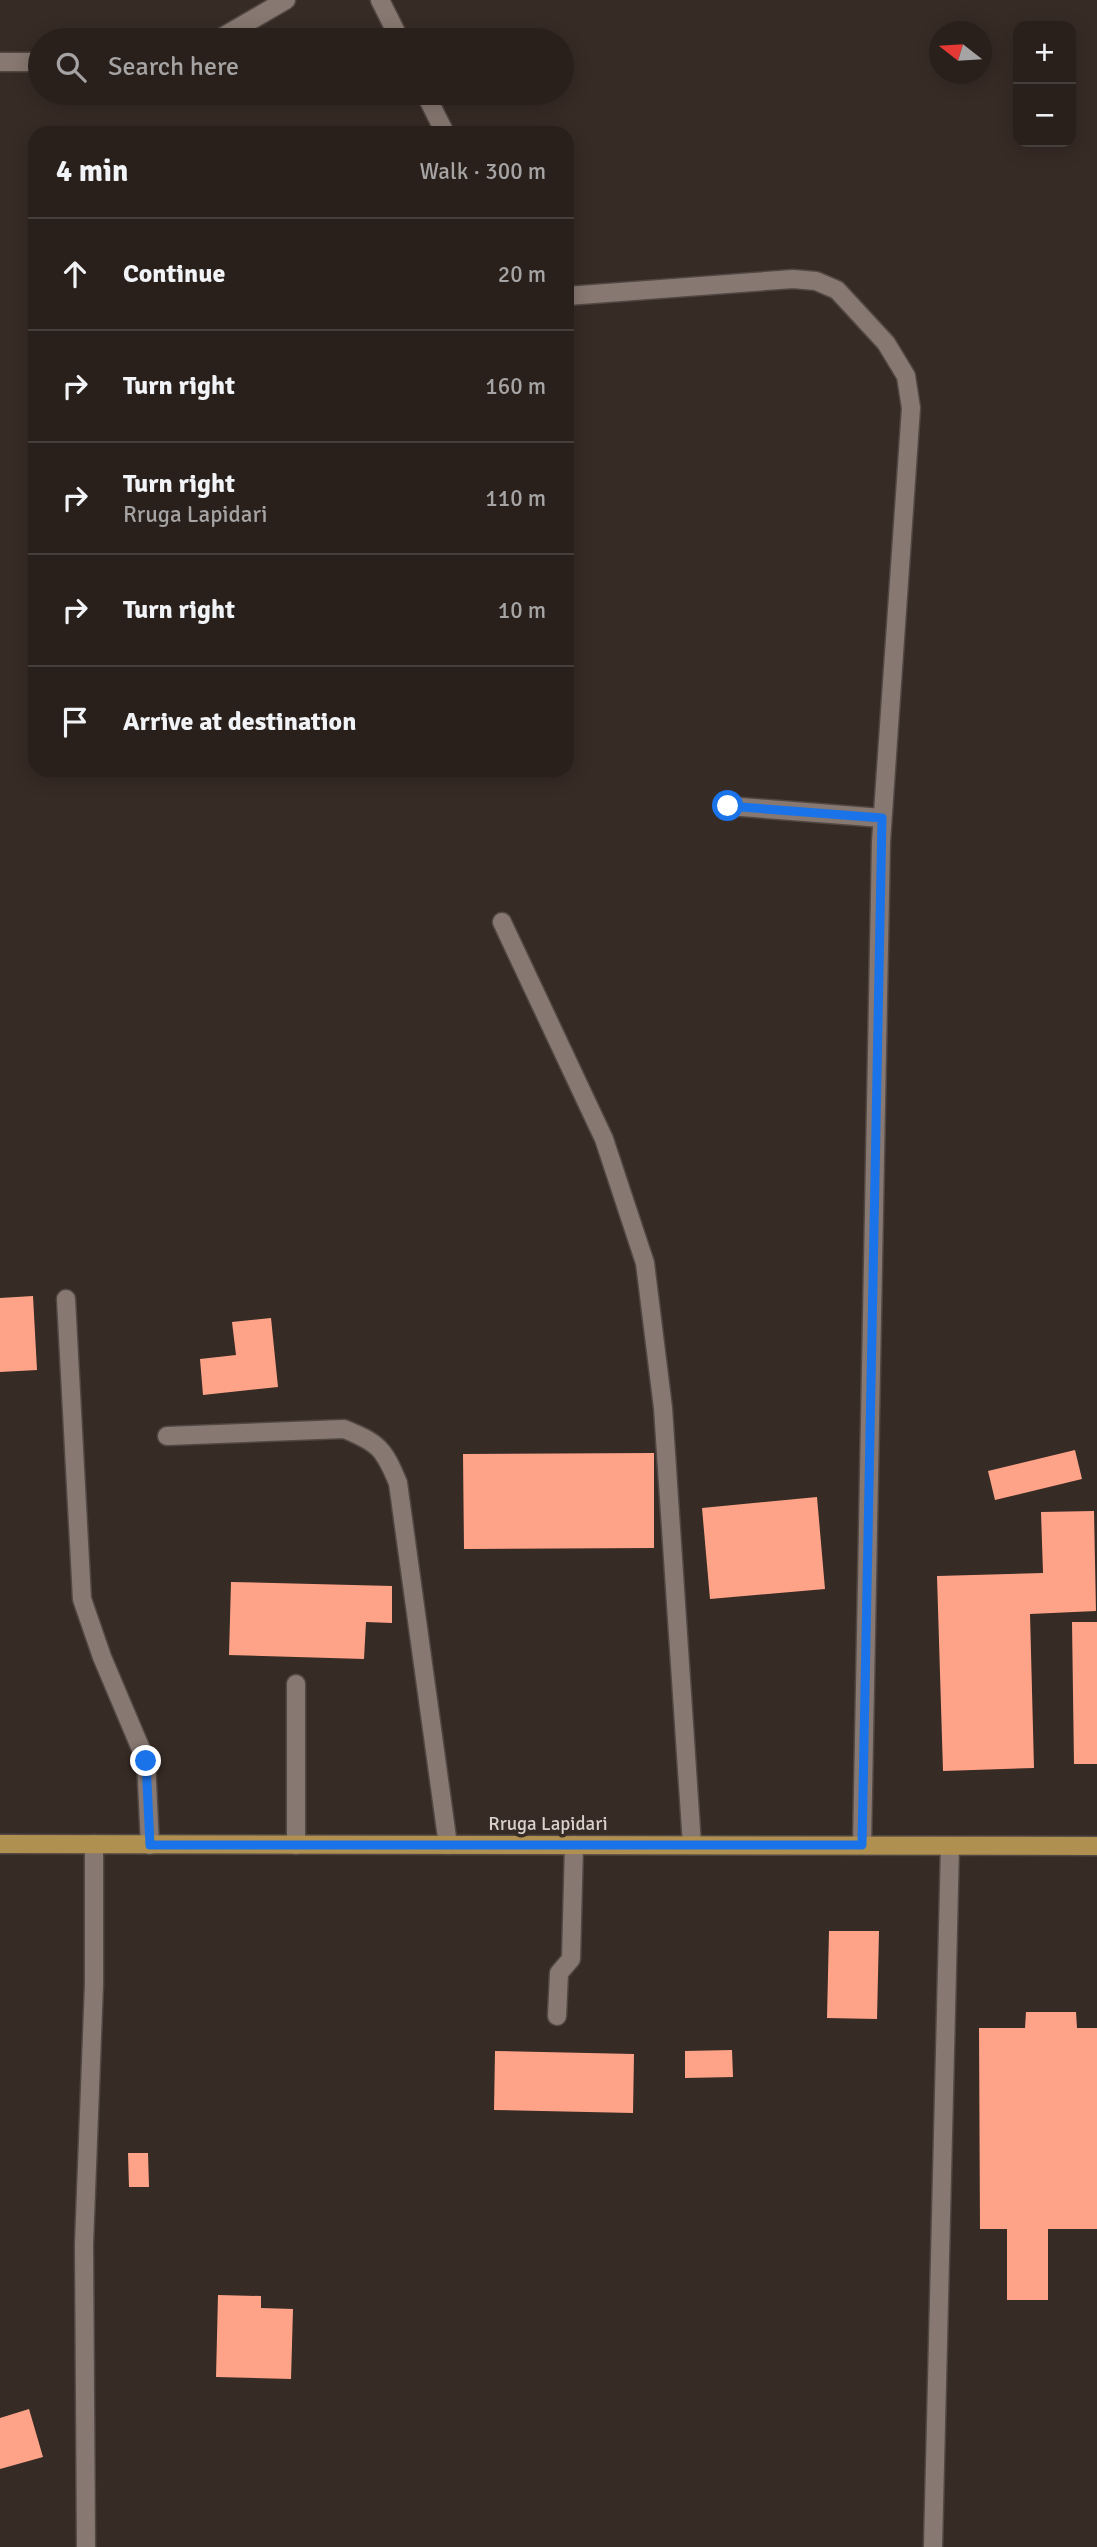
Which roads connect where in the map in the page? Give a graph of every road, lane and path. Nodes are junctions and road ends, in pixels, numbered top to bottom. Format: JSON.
{"nodes":[{"id":1,"x":286,"y":0,"type":"edge"},
{"id":2,"x":380,"y":0,"type":"edge"},
{"id":3,"x":237,"y":28,"type":"edge"},
{"id":4,"x":394,"y":28,"type":"edge"},
{"id":5,"x":0,"y":62,"type":"edge"},
{"id":6,"x":28,"y":62,"type":"edge"},
{"id":7,"x":431,"y":105,"type":"edge"},
{"id":8,"x":441,"y":126,"type":"edge"},
{"id":9,"x":574,"y":295,"type":"edge"},
{"id":10,"x":728,"y":806,"type":"dead end"},
{"id":11,"x":882,"y":818,"type":"junction"},
{"id":12,"x":502,"y":922,"type":"dead end"},
{"id":13,"x":66,"y":1299,"type":"dead end"},
{"id":14,"x":167,"y":1436,"type":"dead end"},
{"id":15,"x":296,"y":1684,"type":"dead end"},
{"id":16,"x":0,"y":1844,"type":"edge"},
{"id":17,"x":94,"y":1844,"type":"junction"},
{"id":18,"x":296,"y":1844,"type":"junction"},
{"id":19,"x":150,"y":1845,"type":"junction"},
{"id":20,"x":448,"y":1845,"type":"junction"},
{"id":21,"x":574,"y":1845,"type":"junction"},
{"id":22,"x":692,"y":1845,"type":"junction"},
{"id":23,"x":862,"y":1845,"type":"junction"},
{"id":24,"x":950,"y":1846,"type":"junction"},
{"id":25,"x":1097,"y":1846,"type":"edge"},
{"id":26,"x":557,"y":2016,"type":"dead end"},
{"id":27,"x":86,"y":2547,"type":"edge"},
{"id":28,"x":933,"y":2547,"type":"edge"}],
"edges":[{"from":1,"to":3,"type":"street"},
{"from":2,"to":4,"type":"street"},
{"from":5,"to":6,"type":"street"},
{"from":7,"to":8,"type":"street"},
{"from":9,"to":11,"type":"street"},
{"from":10,"to":11,"type":"street"},
{"from":11,"to":23,"type":"street"},
{"from":12,"to":22,"type":"street"},
{"from":13,"to":19,"type":"street"},
{"from":14,"to":20,"type":"street"},
{"from":15,"to":18,"type":"street"},
{"from":16,"to":17,"type":"main road","name":"Rruga Lapidari"},
{"from":17,"to":19,"type":"main road","name":"Rruga Lapidari"},
{"from":17,"to":27,"type":"street"},
{"from":18,"to":19,"type":"main road","name":"Rruga Lapidari"},
{"from":18,"to":20,"type":"main road","name":"Rruga Lapidari"},
{"from":20,"to":21,"type":"main road","name":"Rruga Lapidari"},
{"from":21,"to":22,"type":"main road","name":"Rruga Lapidari"},
{"from":21,"to":26,"type":"street"},
{"from":22,"to":23,"type":"main road","name":"Rruga Lapidari"},
{"from":23,"to":24,"type":"main road","name":"Rruga Lapidari"},
{"from":24,"to":25,"type":"main road","name":"Rruga Lapidari"},
{"from":24,"to":28,"type":"street"}]}
